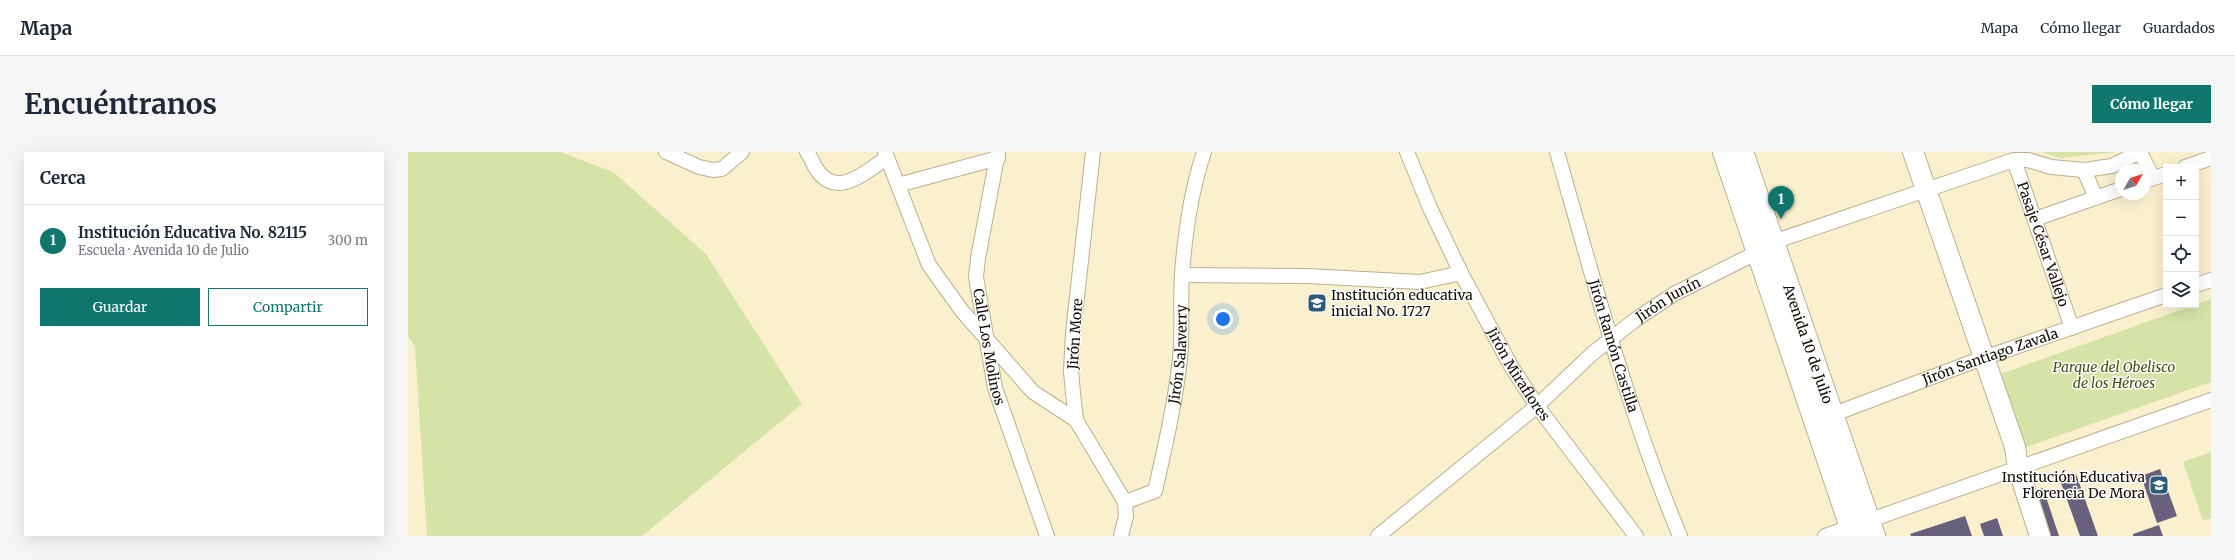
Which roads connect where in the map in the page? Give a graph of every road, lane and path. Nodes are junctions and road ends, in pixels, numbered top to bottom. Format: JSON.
{"nodes":[{"id":1,"x":666,"y":152,"type":"edge"},
{"id":2,"x":742,"y":152,"type":"edge"},
{"id":3,"x":807,"y":152,"type":"edge"},
{"id":4,"x":1092,"y":152,"type":"edge"},
{"id":5,"x":1204,"y":152,"type":"edge"},
{"id":6,"x":1407,"y":152,"type":"edge"},
{"id":7,"x":1557,"y":152,"type":"edge"},
{"id":8,"x":1724,"y":152,"type":"edge"},
{"id":9,"x":1742,"y":152,"type":"edge"},
{"id":10,"x":1900,"y":152,"type":"edge"},
{"id":11,"x":1913,"y":152,"type":"edge"},
{"id":12,"x":2140,"y":152,"type":"edge"},
{"id":13,"x":886,"y":155,"type":"edge"},
{"id":14,"x":998,"y":155,"type":"edge"},
{"id":15,"x":2211,"y":158,"type":"edge"},
{"id":16,"x":2014,"y":160,"type":"junction"},
{"id":17,"x":2194,"y":164,"type":"edge"},
{"id":18,"x":2084,"y":170,"type":"junction"},
{"id":19,"x":2155,"y":177,"type":"edge"},
{"id":20,"x":898,"y":185,"type":"junction"},
{"id":21,"x":2115,"y":191,"type":"edge"},
{"id":22,"x":1920,"y":192,"type":"junction"},
{"id":23,"x":2096,"y":198,"type":"junction"},
{"id":24,"x":2035,"y":219,"type":"junction"},
{"id":25,"x":1765,"y":247,"type":"junction"},
{"id":26,"x":1461,"y":273,"type":"junction"},
{"id":27,"x":1182,"y":275,"type":"junction"},
{"id":28,"x":2211,"y":280,"type":"edge"},
{"id":29,"x":2199,"y":284,"type":"edge"},
{"id":30,"x":2163,"y":296,"type":"edge"},
{"id":31,"x":2072,"y":328,"type":"junction"},
{"id":32,"x":987,"y":338,"type":"junction"},
{"id":33,"x":1610,"y":339,"type":"junction"},
{"id":34,"x":1978,"y":360,"type":"junction"},
{"id":35,"x":2211,"y":400,"type":"edge"},
{"id":36,"x":1537,"y":406,"type":"junction"},
{"id":37,"x":1824,"y":418,"type":"junction"},
{"id":38,"x":1076,"y":420,"type":"junction"},
{"id":39,"x":2018,"y":468,"type":"junction"},
{"id":40,"x":1125,"y":502,"type":"junction"},
{"id":41,"x":1862,"y":529,"type":"edge"},
{"id":42,"x":1047,"y":536,"type":"edge"},
{"id":43,"x":1121,"y":536,"type":"edge"},
{"id":44,"x":1378,"y":536,"type":"edge"},
{"id":45,"x":1636,"y":536,"type":"edge"},
{"id":46,"x":1680,"y":536,"type":"edge"},
{"id":47,"x":1825,"y":536,"type":"edge"},
{"id":48,"x":2040,"y":536,"type":"edge"}],
"edges":[{"from":1,"to":2,"type":"street"},
{"from":3,"to":13,"type":"street"},
{"from":4,"to":38,"type":"street","name":"Jirón More"},
{"from":5,"to":27,"type":"street","name":"Jirón Salaverry"},
{"from":6,"to":26,"type":"street","name":"Jirón Miraflores"},
{"from":7,"to":33,"type":"street","name":"Jirón Ramón Castilla"},
{"from":8,"to":25,"type":"highway","name":"Avenida 10 de Julio"},
{"from":9,"to":25,"type":"highway","name":"Avenida 10 de Julio"},
{"from":10,"to":22,"type":"main road"},
{"from":11,"to":22,"type":"main road"},
{"from":12,"to":18,"type":"street"},
{"from":12,"to":19,"type":"street"},
{"from":13,"to":20,"type":"street"},
{"from":14,"to":20,"type":"street"},
{"from":14,"to":32,"type":"street","name":"Calle Los Molinos"},
{"from":15,"to":17,"type":"street"},
{"from":16,"to":18,"type":"street"},
{"from":16,"to":22,"type":"street","name":"Jirón Junín"},
{"from":16,"to":24,"type":"street","name":"Pasaje César Vallejo"},
{"from":18,"to":23,"type":"street"},
{"from":20,"to":32,"type":"street"},
{"from":21,"to":23,"type":"street"},
{"from":22,"to":25,"type":"street","name":"Jirón Junín"},
{"from":22,"to":34,"type":"main road"},
{"from":23,"to":24,"type":"street"},
{"from":24,"to":31,"type":"street","name":"Pasaje César Vallejo"},
{"from":25,"to":33,"type":"street","name":"Jirón Junín"},
{"from":25,"to":37,"type":"highway","name":"Avenida 10 de Julio"},
{"from":26,"to":27,"type":"street"},
{"from":26,"to":36,"type":"street","name":"Jirón Miraflores"},
{"from":27,"to":40,"type":"street","name":"Jirón Salaverry"},
{"from":28,"to":29,"type":"street"},
{"from":30,"to":31,"type":"street","name":"Jirón Santiago Zavala"},
{"from":31,"to":34,"type":"street","name":"Jirón Santiago Zavala"},
{"from":32,"to":38,"type":"street"},
{"from":32,"to":42,"type":"street","name":"Calle Los Molinos"},
{"from":33,"to":36,"type":"street","name":"Jirón Junín"},
{"from":33,"to":46,"type":"street","name":"Jirón Ramón Castilla"},
{"from":34,"to":37,"type":"street","name":"Jirón Santiago Zavala"},
{"from":34,"to":39,"type":"main road"},
{"from":35,"to":39,"type":"street"},
{"from":36,"to":44,"type":"street","name":"Jirón Junín"},
{"from":36,"to":45,"type":"street","name":"Jirón Miraflores"},
{"from":37,"to":41,"type":"highway","name":"Avenida 10 de Julio"},
{"from":38,"to":40,"type":"street","name":"Jirón More"},
{"from":39,"to":41,"type":"street"},
{"from":39,"to":48,"type":"main road"},
{"from":40,"to":43,"type":"street"},
{"from":41,"to":47,"type":"street"}]}
